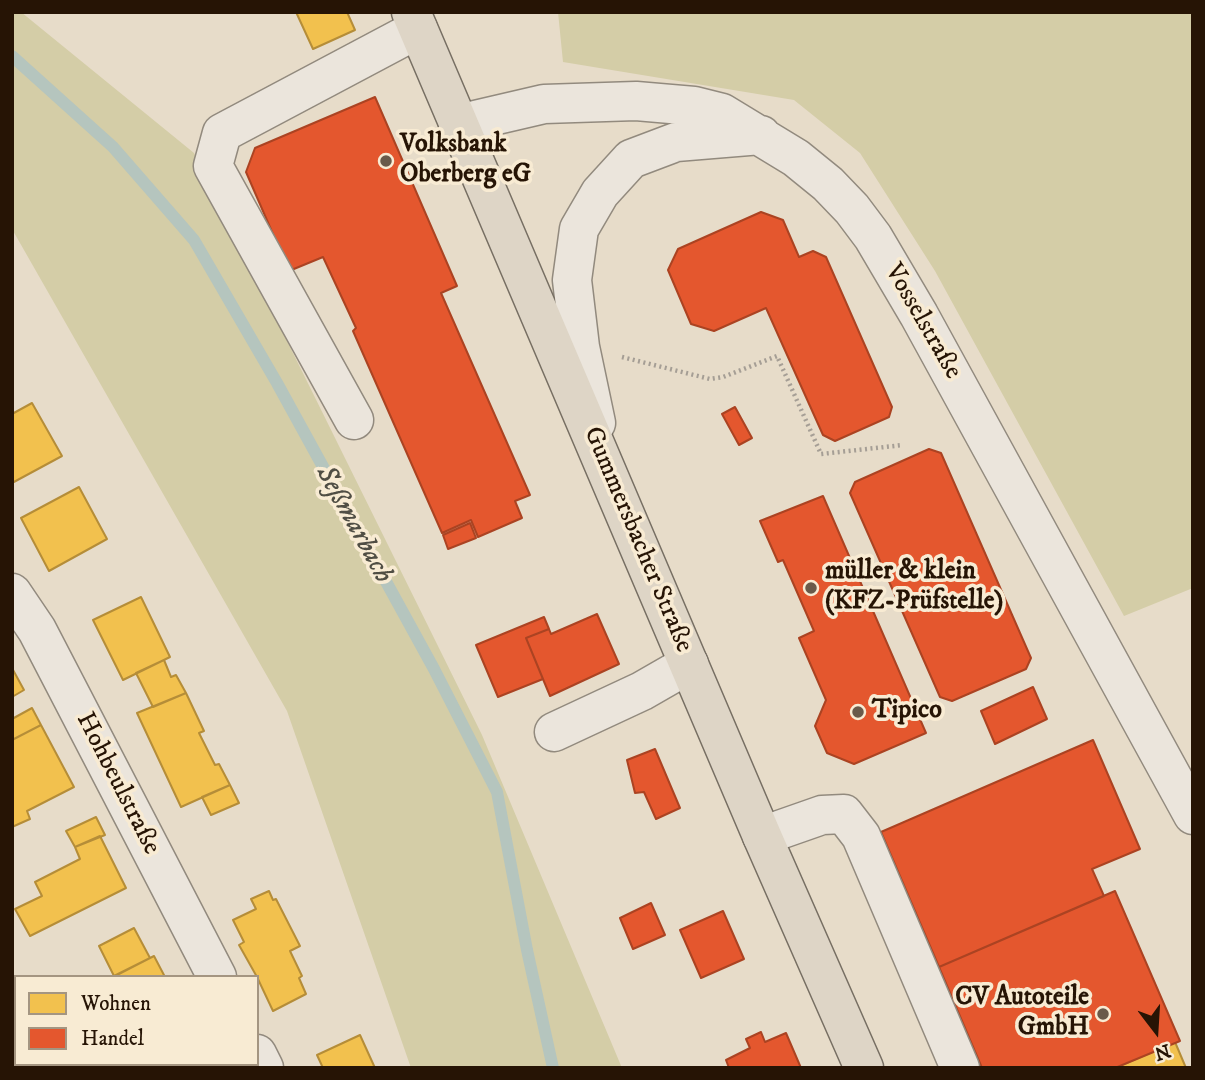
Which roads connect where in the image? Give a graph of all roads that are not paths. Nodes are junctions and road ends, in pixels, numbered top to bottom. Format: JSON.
{"nodes":[{"id":1,"x":415,"y":20,"type":"edge"},
{"id":2,"x":458,"y":124,"type":"junction"},
{"id":3,"x":761,"y":135,"type":"junction"},
{"id":4,"x":355,"y":420,"type":"dead end"},
{"id":5,"x":604,"y":462,"type":"junction"},
{"id":6,"x":12,"y":593,"type":"edge"},
{"id":7,"x":689,"y":664,"type":"junction"},
{"id":8,"x":554,"y":732,"type":"dead end"},
{"id":9,"x":1193,"y":816,"type":"edge"},
{"id":10,"x":762,"y":836,"type":"junction"},
{"id":11,"x":216,"y":975,"type":"edge"},
{"id":12,"x":864,"y":1068,"type":"edge"},
{"id":13,"x":960,"y":1068,"type":"edge"}],
"edges":[{"from":1,"to":2,"type":"main road","name":"Gummersbacher Straße"},
{"from":1,"to":4,"type":"street"},
{"from":2,"to":3,"type":"street","name":"Vosselstraße"},
{"from":2,"to":5,"type":"main road","name":"Gummersbacher Straße"},
{"from":3,"to":5,"type":"street"},
{"from":3,"to":9,"type":"street","name":"Vosselstraße"},
{"from":5,"to":7,"type":"main road","name":"Gummersbacher Straße"},
{"from":6,"to":11,"type":"street","name":"Hohbeulstraße"},
{"from":7,"to":8,"type":"street"},
{"from":7,"to":10,"type":"main road","name":"Gummersbacher Straße"},
{"from":10,"to":12,"type":"main road","name":"Gummersbacher Straße"},
{"from":10,"to":13,"type":"street"}]}
